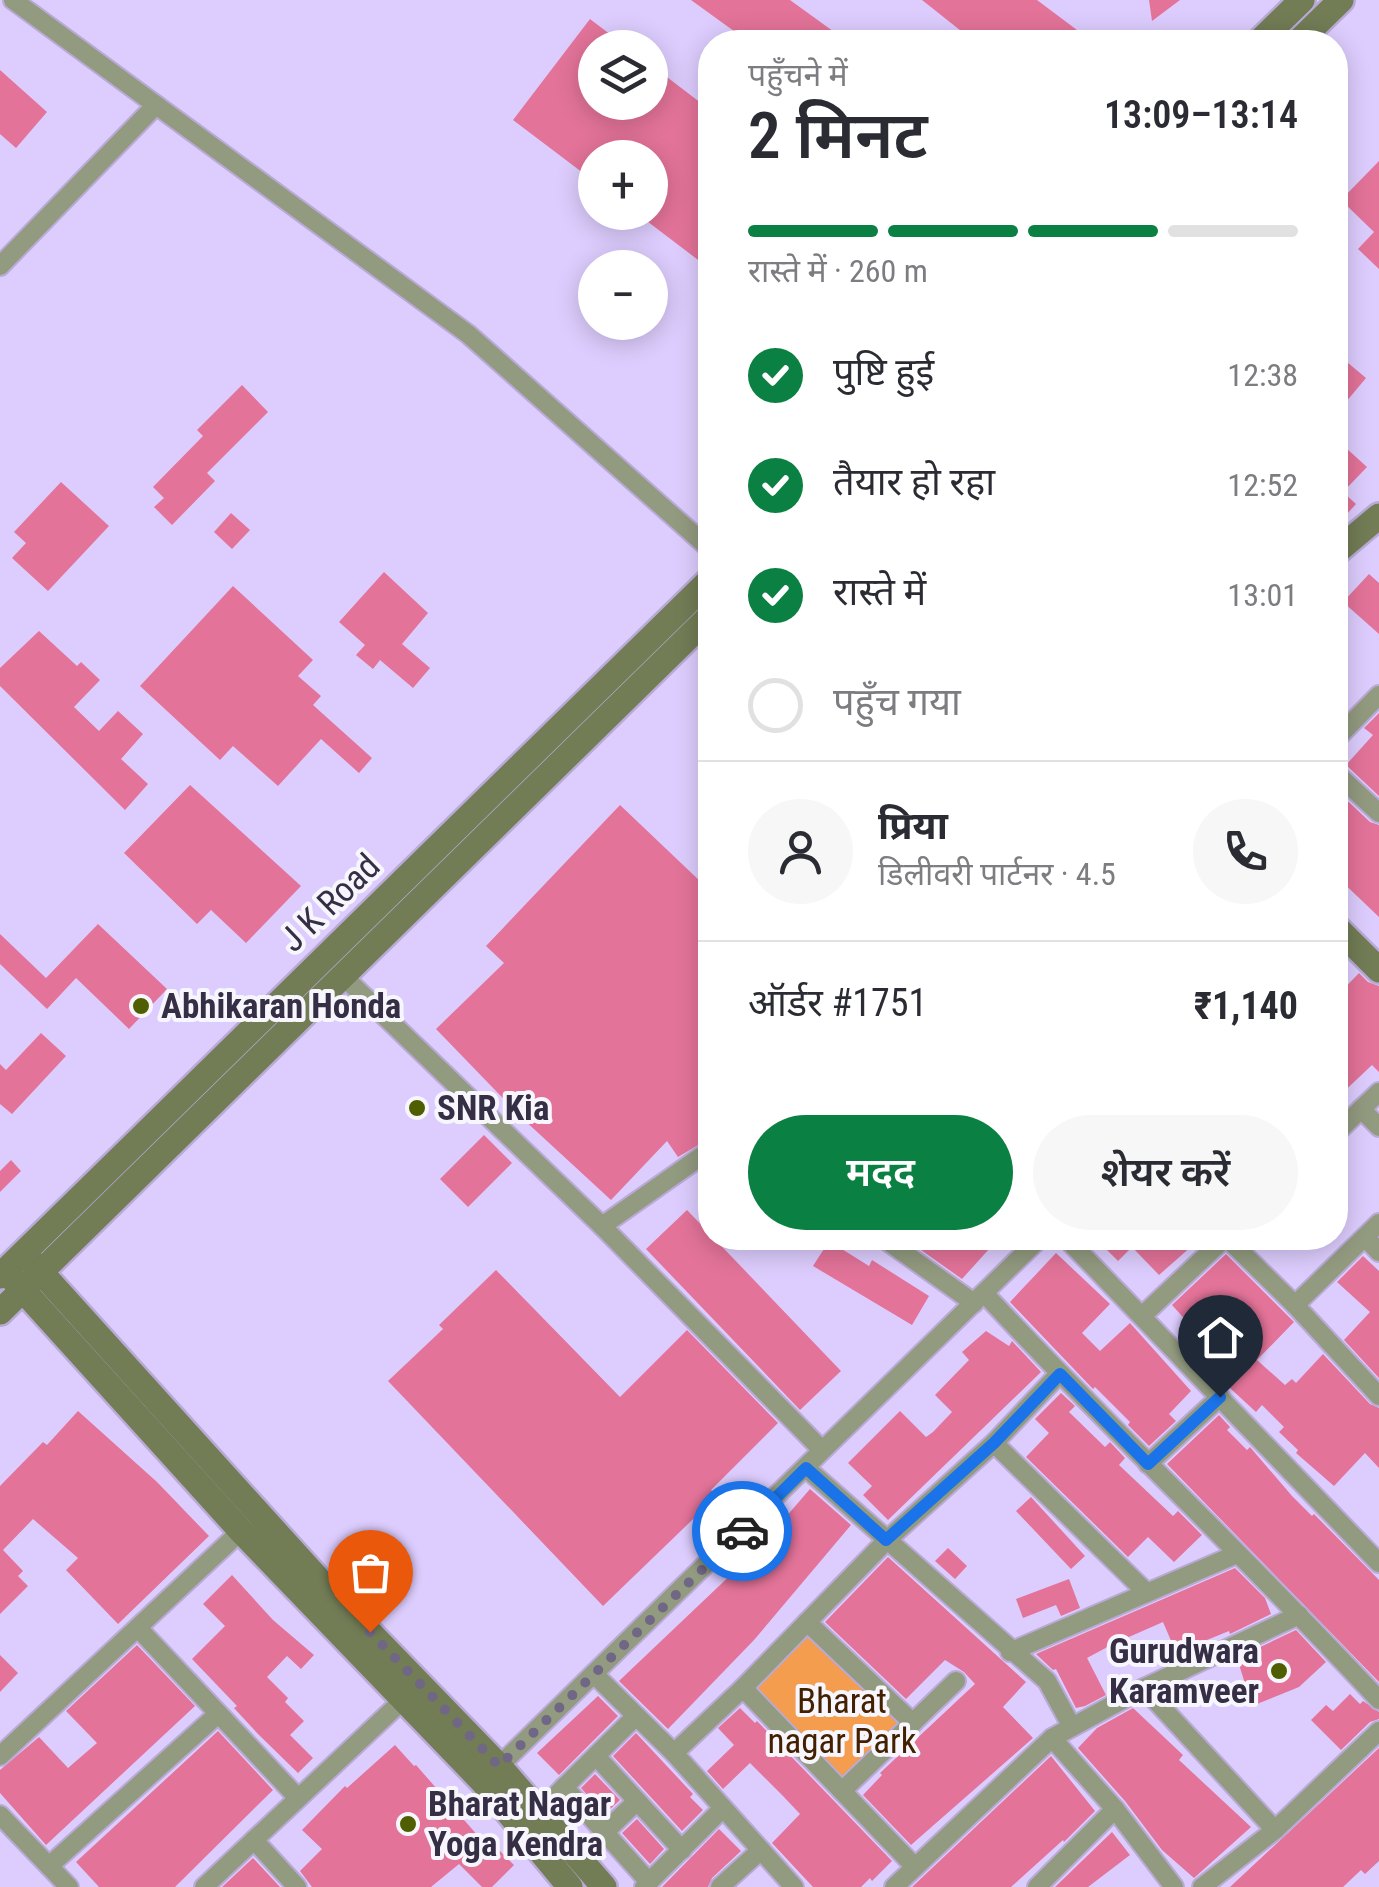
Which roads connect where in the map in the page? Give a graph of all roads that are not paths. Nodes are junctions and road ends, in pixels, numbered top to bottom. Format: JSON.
{"nodes":[{"id":1,"x":13,"y":0,"type":"edge"},
{"id":2,"x":1302,"y":0,"type":"edge"},
{"id":3,"x":1342,"y":0,"type":"edge"},
{"id":4,"x":1271,"y":30,"type":"edge"},
{"id":5,"x":1311,"y":30,"type":"edge"},
{"id":6,"x":156,"y":105,"type":"junction"},
{"id":7,"x":0,"y":266,"type":"edge"},
{"id":8,"x":1379,"y":516,"type":"edge"},
{"id":9,"x":698,"y":538,"type":"edge"},
{"id":10,"x":1348,"y":542,"type":"edge"},
{"id":11,"x":698,"y":593,"type":"edge"},
{"id":12,"x":698,"y":627,"type":"edge"},
{"id":13,"x":1379,"y":695,"type":"edge"},
{"id":14,"x":1348,"y":727,"type":"edge"},
{"id":15,"x":1348,"y":784,"type":"edge"},
{"id":16,"x":1379,"y":813,"type":"edge"},
{"id":17,"x":1348,"y":944,"type":"edge"},
{"id":18,"x":1377,"y":964,"type":"edge"},
{"id":19,"x":328,"y":979,"type":"junction"},
{"id":20,"x":1379,"y":1092,"type":"edge"},
{"id":21,"x":1361,"y":1110,"type":"junction"},
{"id":22,"x":1348,"y":1122,"type":"edge"},
{"id":23,"x":1379,"y":1126,"type":"edge"},
{"id":24,"x":698,"y":1158,"type":"edge"},
{"id":25,"x":1379,"y":1223,"type":"edge"},
{"id":26,"x":602,"y":1226,"type":"junction"},
{"id":27,"x":1364,"y":1237,"type":"junction"},
{"id":28,"x":902,"y":1250,"type":"edge"},
{"id":29,"x":1028,"y":1250,"type":"edge"},
{"id":30,"x":1078,"y":1250,"type":"edge"},
{"id":31,"x":1213,"y":1250,"type":"edge"},
{"id":32,"x":1239,"y":1250,"type":"edge"},
{"id":33,"x":1379,"y":1252,"type":"edge"},
{"id":34,"x":19,"y":1272,"type":"edge"},
{"id":35,"x":979,"y":1298,"type":"junction"},
{"id":36,"x":1296,"y":1305,"type":"junction"},
{"id":37,"x":0,"y":1312,"type":"edge"},
{"id":38,"x":1142,"y":1316,"type":"junction"},
{"id":39,"x":1060,"y":1374,"type":"junction"},
{"id":40,"x":1379,"y":1396,"type":"edge"},
{"id":41,"x":1220,"y":1397,"type":"junction"},
{"id":42,"x":994,"y":1443,"type":"junction"},
{"id":43,"x":821,"y":1449,"type":"junction"},
{"id":44,"x":1148,"y":1464,"type":"junction"},
{"id":45,"x":806,"y":1468,"type":"junction"},
{"id":46,"x":241,"y":1532,"type":"junction"},
{"id":47,"x":886,"y":1540,"type":"junction"},
{"id":48,"x":1237,"y":1554,"type":"junction"},
{"id":49,"x":1379,"y":1563,"type":"edge"},
{"id":50,"x":1146,"y":1592,"type":"junction"},
{"id":51,"x":1299,"y":1615,"type":"junction"},
{"id":52,"x":807,"y":1622,"type":"junction"},
{"id":53,"x":138,"y":1628,"type":"junction"},
{"id":54,"x":1010,"y":1652,"type":"junction"},
{"id":55,"x":594,"y":1674,"type":"junction"},
{"id":56,"x":956,"y":1681,"type":"dead end"},
{"id":57,"x":743,"y":1688,"type":"junction"},
{"id":58,"x":1144,"y":1688,"type":"junction"},
{"id":59,"x":403,"y":1700,"type":"junction"},
{"id":60,"x":1379,"y":1700,"type":"edge"},
{"id":61,"x":218,"y":1714,"type":"junction"},
{"id":62,"x":636,"y":1716,"type":"junction"},
{"id":63,"x":913,"y":1723,"type":"junction"},
{"id":64,"x":1072,"y":1727,"type":"junction"},
{"id":65,"x":1379,"y":1731,"type":"edge"},
{"id":66,"x":1052,"y":1738,"type":"junction"},
{"id":67,"x":674,"y":1753,"type":"junction"},
{"id":68,"x":0,"y":1756,"type":"edge"},
{"id":69,"x":596,"y":1756,"type":"junction"},
{"id":70,"x":491,"y":1774,"type":"junction"},
{"id":71,"x":564,"y":1788,"type":"junction"},
{"id":72,"x":842,"y":1791,"type":"junction"},
{"id":73,"x":298,"y":1798,"type":"junction"},
{"id":74,"x":637,"y":1801,"type":"junction"},
{"id":75,"x":723,"y":1808,"type":"junction"},
{"id":76,"x":1115,"y":1809,"type":"junction"},
{"id":77,"x":538,"y":1814,"type":"junction"},
{"id":78,"x":0,"y":1815,"type":"edge"},
{"id":79,"x":1276,"y":1830,"type":"junction"},
{"id":80,"x":605,"y":1832,"type":"junction"},
{"id":81,"x":254,"y":1840,"type":"junction"},
{"id":82,"x":682,"y":1850,"type":"junction"},
{"id":83,"x":761,"y":1850,"type":"junction"},
{"id":84,"x":915,"y":1867,"type":"junction"},
{"id":85,"x":52,"y":1869,"type":"junction"},
{"id":86,"x":560,"y":1884,"type":"edge"},
{"id":87,"x":647,"y":1884,"type":"edge"},
{"id":88,"x":39,"y":1887,"type":"edge"},
{"id":89,"x":70,"y":1887,"type":"edge"},
{"id":90,"x":204,"y":1887,"type":"edge"},
{"id":91,"x":298,"y":1887,"type":"edge"},
{"id":92,"x":604,"y":1887,"type":"edge"},
{"id":93,"x":720,"y":1887,"type":"edge"},
{"id":94,"x":794,"y":1887,"type":"edge"},
{"id":95,"x":894,"y":1887,"type":"edge"},
{"id":96,"x":1037,"y":1887,"type":"edge"},
{"id":97,"x":1174,"y":1887,"type":"edge"},
{"id":98,"x":1202,"y":1887,"type":"edge"}],
"edges":[{"from":1,"to":6,"type":"street"},
{"from":2,"to":4,"type":"street"},
{"from":3,"to":5,"type":"street"},
{"from":6,"to":7,"type":"street"},
{"from":6,"to":9,"type":"street"},
{"from":8,"to":10,"type":"street"},
{"from":11,"to":19,"type":"street","name":"J K Road"},
{"from":12,"to":19,"type":"street","name":"J K Road"},
{"from":13,"to":14,"type":"street"},
{"from":15,"to":16,"type":"street"},
{"from":17,"to":18,"type":"street"},
{"from":19,"to":26,"type":"street"},
{"from":19,"to":34,"type":"street","name":"J K Road"},
{"from":20,"to":21,"type":"street"},
{"from":21,"to":22,"type":"street"},
{"from":21,"to":23,"type":"street"},
{"from":24,"to":26,"type":"street"},
{"from":25,"to":27,"type":"street"},
{"from":26,"to":43,"type":"street"},
{"from":27,"to":33,"type":"street"},
{"from":27,"to":36,"type":"street"},
{"from":28,"to":35,"type":"street"},
{"from":29,"to":35,"type":"street"},
{"from":30,"to":38,"type":"street"},
{"from":31,"to":38,"type":"street"},
{"from":32,"to":36,"type":"street"},
{"from":34,"to":37,"type":"street","name":"J K Road"},
{"from":34,"to":46,"type":"street"},
{"from":34,"to":70,"type":"street"},
{"from":35,"to":39,"type":"street"},
{"from":35,"to":43,"type":"street"},
{"from":36,"to":40,"type":"street"},
{"from":38,"to":41,"type":"street"},
{"from":39,"to":42,"type":"street"},
{"from":39,"to":44,"type":"street"},
{"from":41,"to":44,"type":"street"},
{"from":41,"to":49,"type":"street"},
{"from":42,"to":47,"type":"street"},
{"from":42,"to":50,"type":"street"},
{"from":43,"to":45,"type":"street"},
{"from":44,"to":48,"type":"street"},
{"from":45,"to":47,"type":"street"},
{"from":45,"to":55,"type":"street"},
{"from":46,"to":53,"type":"street"},
{"from":46,"to":59,"type":"street"},
{"from":47,"to":52,"type":"street"},
{"from":47,"to":54,"type":"street"},
{"from":48,"to":50,"type":"street"},
{"from":48,"to":51,"type":"street"},
{"from":50,"to":54,"type":"street"},
{"from":51,"to":58,"type":"street"},
{"from":51,"to":60,"type":"street"},
{"from":52,"to":57,"type":"street"},
{"from":52,"to":63,"type":"street"},
{"from":53,"to":61,"type":"street"},
{"from":53,"to":68,"type":"street"},
{"from":54,"to":64,"type":"street"},
{"from":55,"to":62,"type":"street"},
{"from":55,"to":70,"type":"street"},
{"from":56,"to":63,"type":"street"},
{"from":57,"to":67,"type":"street"},
{"from":57,"to":72,"type":"street"},
{"from":58,"to":64,"type":"street"},
{"from":58,"to":79,"type":"street"},
{"from":59,"to":70,"type":"street"},
{"from":59,"to":73,"type":"street"},
{"from":61,"to":73,"type":"street"},
{"from":61,"to":85,"type":"street"},
{"from":62,"to":67,"type":"street"},
{"from":62,"to":69,"type":"street"},
{"from":63,"to":72,"type":"street"},
{"from":64,"to":66,"type":"street"},
{"from":65,"to":79,"type":"street"},
{"from":66,"to":76,"type":"street"},
{"from":66,"to":84,"type":"street"},
{"from":67,"to":75,"type":"street"},
{"from":69,"to":71,"type":"street"},
{"from":69,"to":74,"type":"street"},
{"from":70,"to":77,"type":"street"},
{"from":70,"to":86,"type":"street"},
{"from":71,"to":77,"type":"street"},
{"from":71,"to":80,"type":"street"},
{"from":72,"to":84,"type":"street"},
{"from":73,"to":81,"type":"street"},
{"from":74,"to":80,"type":"street"},
{"from":74,"to":82,"type":"street"},
{"from":75,"to":82,"type":"street"},
{"from":75,"to":83,"type":"street"},
{"from":76,"to":96,"type":"street"},
{"from":76,"to":97,"type":"street"},
{"from":77,"to":92,"type":"street"},
{"from":78,"to":85,"type":"street"},
{"from":79,"to":98,"type":"street"},
{"from":80,"to":87,"type":"street"},
{"from":81,"to":90,"type":"street"},
{"from":81,"to":91,"type":"street"},
{"from":82,"to":87,"type":"street"},
{"from":83,"to":93,"type":"street"},
{"from":83,"to":94,"type":"street"},
{"from":84,"to":95,"type":"street"},
{"from":85,"to":88,"type":"street"},
{"from":85,"to":89,"type":"street"}]}
